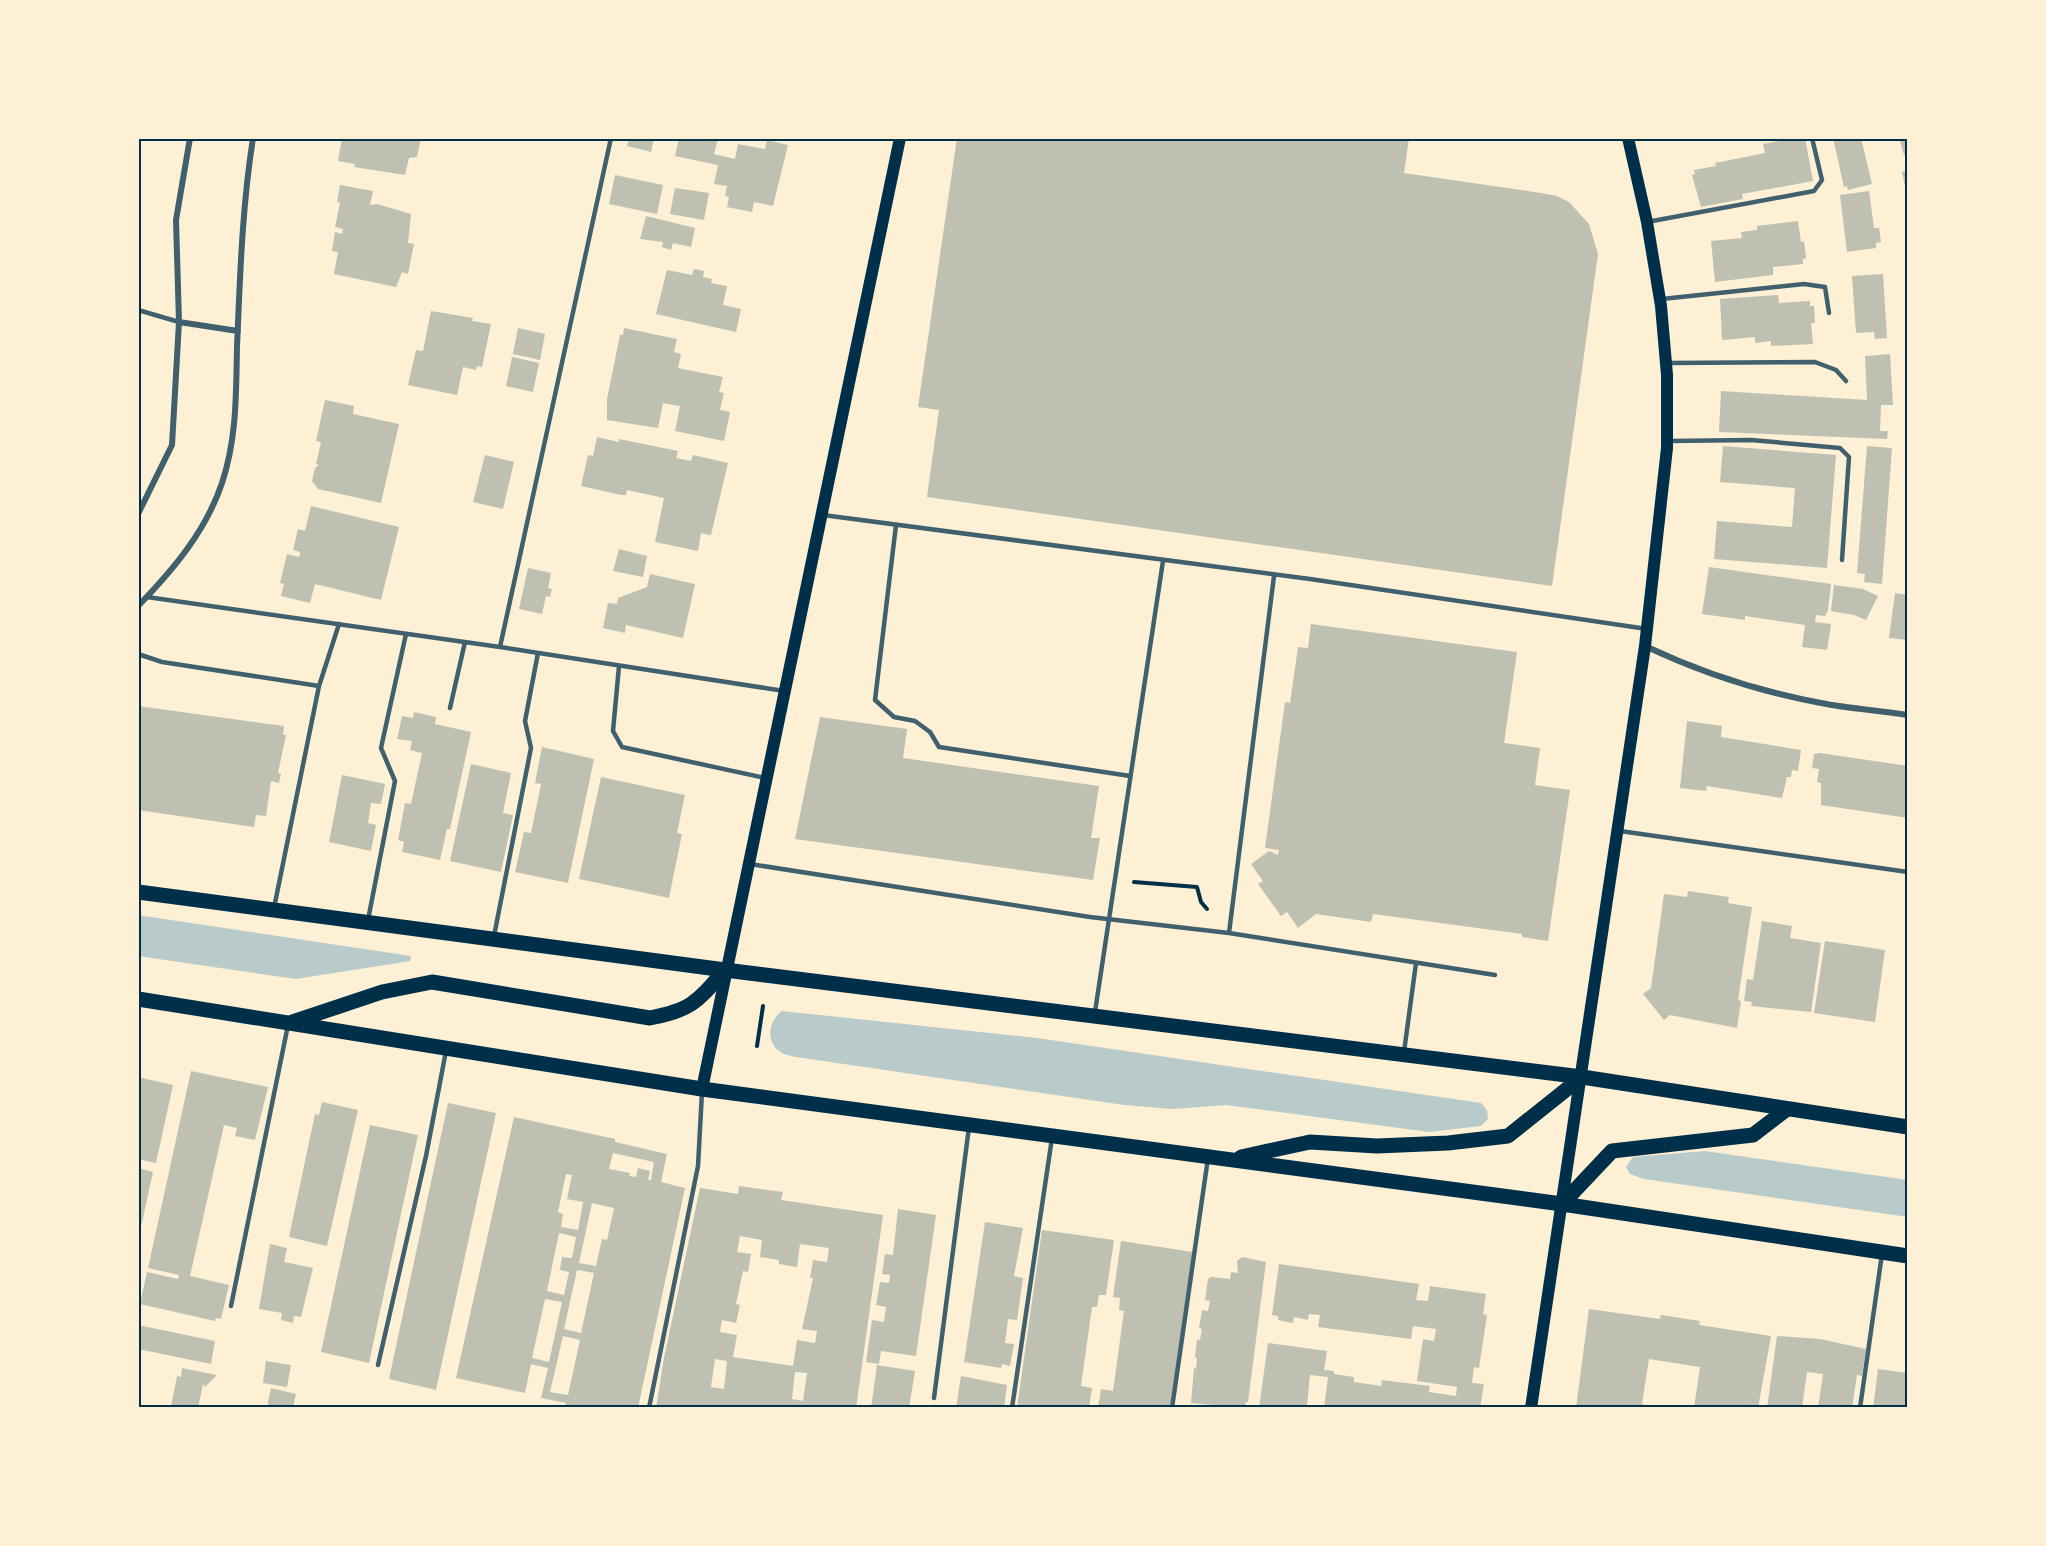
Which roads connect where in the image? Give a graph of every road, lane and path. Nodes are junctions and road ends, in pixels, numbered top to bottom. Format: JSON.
{"nodes":[{"id":1,"x":189,"y":138,"type":"edge"},
{"id":2,"x":253,"y":138,"type":"edge"},
{"id":3,"x":611,"y":138,"type":"edge"},
{"id":4,"x":900,"y":138,"type":"edge"},
{"id":5,"x":1628,"y":138,"type":"edge"},
{"id":6,"x":1812,"y":138,"type":"edge"},
{"id":7,"x":1647,"y":222,"type":"junction"},
{"id":8,"x":1660,"y":300,"type":"junction"},
{"id":9,"x":138,"y":310,"type":"edge"},
{"id":10,"x":1829,"y":313,"type":"dead end"},
{"id":11,"x":179,"y":322,"type":"junction"},
{"id":12,"x":238,"y":331,"type":"junction"},
{"id":13,"x":1666,"y":363,"type":"junction"},
{"id":14,"x":1846,"y":381,"type":"dead end"},
{"id":15,"x":1667,"y":441,"type":"junction"},
{"id":16,"x":138,"y":514,"type":"edge"},
{"id":17,"x":820,"y":514,"type":"junction"},
{"id":18,"x":896,"y":525,"type":"junction"},
{"id":19,"x":1842,"y":560,"type":"dead end"},
{"id":20,"x":1163,"y":561,"type":"junction"},
{"id":21,"x":1274,"y":576,"type":"junction"},
{"id":22,"x":147,"y":597,"type":"junction"},
{"id":23,"x":138,"y":606,"type":"edge"},
{"id":24,"x":339,"y":624,"type":"junction"},
{"id":25,"x":1647,"y":629,"type":"junction"},
{"id":26,"x":406,"y":634,"type":"junction"},
{"id":27,"x":465,"y":642,"type":"junction"},
{"id":28,"x":1645,"y":646,"type":"junction"},
{"id":29,"x":500,"y":647,"type":"junction"},
{"id":30,"x":538,"y":653,"type":"junction"},
{"id":31,"x":138,"y":654,"type":"edge"},
{"id":32,"x":619,"y":666,"type":"junction"},
{"id":33,"x":319,"y":686,"type":"junction"},
{"id":34,"x":784,"y":691,"type":"junction"},
{"id":35,"x":450,"y":708,"type":"dead end"},
{"id":36,"x":1908,"y":715,"type":"edge"},
{"id":37,"x":1130,"y":776,"type":"junction"},
{"id":38,"x":765,"y":778,"type":"junction"},
{"id":39,"x":1618,"y":830,"type":"junction"},
{"id":40,"x":747,"y":864,"type":"junction"},
{"id":41,"x":1908,"y":872,"type":"edge"},
{"id":42,"x":1134,"y":882,"type":"dead end"},
{"id":43,"x":138,"y":892,"type":"edge"},
{"id":44,"x":1208,"y":909,"type":"dead end"},
{"id":45,"x":273,"y":910,"type":"junction"},
{"id":46,"x":1108,"y":919,"type":"junction"},
{"id":47,"x":368,"y":922,"type":"junction"},
{"id":48,"x":1229,"y":933,"type":"junction"},
{"id":49,"x":494,"y":939,"type":"junction"},
{"id":50,"x":1416,"y":963,"type":"junction"},
{"id":51,"x":725,"y":970,"type":"junction"},
{"id":52,"x":1495,"y":975,"type":"dead end"},
{"id":53,"x":138,"y":999,"type":"edge"},
{"id":54,"x":763,"y":1006,"type":"dead end"},
{"id":55,"x":1094,"y":1016,"type":"junction"},
{"id":56,"x":289,"y":1023,"type":"junction"},
{"id":57,"x":757,"y":1047,"type":"dead end"},
{"id":58,"x":447,"y":1048,"type":"junction"},
{"id":59,"x":1403,"y":1055,"type":"junction"},
{"id":60,"x":1582,"y":1077,"type":"junction"},
{"id":61,"x":702,"y":1089,"type":"junction"},
{"id":62,"x":1787,"y":1109,"type":"junction"},
{"id":63,"x":969,"y":1124,"type":"junction"},
{"id":64,"x":1908,"y":1127,"type":"edge"},
{"id":65,"x":1053,"y":1136,"type":"junction"},
{"id":66,"x":1208,"y":1156,"type":"junction"},
{"id":67,"x":1229,"y":1159,"type":"junction"},
{"id":68,"x":1562,"y":1204,"type":"junction"},
{"id":69,"x":1883,"y":1252,"type":"junction"},
{"id":70,"x":1908,"y":1256,"type":"edge"},
{"id":71,"x":231,"y":1306,"type":"dead end"},
{"id":72,"x":378,"y":1365,"type":"dead end"},
{"id":73,"x":934,"y":1398,"type":"dead end"},
{"id":74,"x":649,"y":1408,"type":"edge"},
{"id":75,"x":1012,"y":1408,"type":"edge"},
{"id":76,"x":1172,"y":1408,"type":"edge"},
{"id":77,"x":1531,"y":1408,"type":"edge"},
{"id":78,"x":1860,"y":1408,"type":"edge"}],
"edges":[{"from":1,"to":11,"type":"street"},
{"from":2,"to":12,"type":"street"},
{"from":3,"to":29,"type":"lane"},
{"from":4,"to":17,"type":"main road"},
{"from":5,"to":7,"type":"main road"},
{"from":6,"to":7,"type":"lane"},
{"from":7,"to":8,"type":"main road"},
{"from":8,"to":10,"type":"lane"},
{"from":8,"to":13,"type":"main road"},
{"from":9,"to":11,"type":"lane"},
{"from":11,"to":12,"type":"street"},
{"from":11,"to":16,"type":"street"},
{"from":12,"to":22,"type":"street"},
{"from":13,"to":14,"type":"lane"},
{"from":13,"to":15,"type":"main road"},
{"from":15,"to":19,"type":"lane"},
{"from":15,"to":25,"type":"main road"},
{"from":17,"to":18,"type":"lane"},
{"from":17,"to":34,"type":"main road"},
{"from":18,"to":20,"type":"lane"},
{"from":18,"to":37,"type":"lane"},
{"from":20,"to":21,"type":"lane"},
{"from":20,"to":37,"type":"lane"},
{"from":21,"to":25,"type":"lane"},
{"from":21,"to":48,"type":"lane"},
{"from":22,"to":23,"type":"street"},
{"from":22,"to":24,"type":"lane"},
{"from":24,"to":26,"type":"lane"},
{"from":24,"to":33,"type":"lane"},
{"from":25,"to":28,"type":"main road"},
{"from":26,"to":27,"type":"lane"},
{"from":26,"to":47,"type":"lane"},
{"from":27,"to":29,"type":"lane"},
{"from":27,"to":35,"type":"lane"},
{"from":28,"to":36,"type":"street"},
{"from":28,"to":39,"type":"main road"},
{"from":29,"to":30,"type":"lane"},
{"from":30,"to":32,"type":"lane"},
{"from":30,"to":49,"type":"lane"},
{"from":31,"to":33,"type":"lane"},
{"from":32,"to":34,"type":"lane"},
{"from":32,"to":38,"type":"lane"},
{"from":33,"to":45,"type":"lane"},
{"from":34,"to":38,"type":"main road"},
{"from":37,"to":46,"type":"lane"},
{"from":38,"to":40,"type":"main road"},
{"from":39,"to":41,"type":"lane"},
{"from":39,"to":60,"type":"main road"},
{"from":40,"to":46,"type":"lane"},
{"from":40,"to":51,"type":"main road"},
{"from":42,"to":44,"type":"path"},
{"from":43,"to":45,"type":"main road"},
{"from":45,"to":47,"type":"main road"},
{"from":46,"to":48,"type":"lane"},
{"from":46,"to":55,"type":"lane"},
{"from":47,"to":49,"type":"main road"},
{"from":48,"to":50,"type":"lane"},
{"from":49,"to":51,"type":"main road"},
{"from":50,"to":52,"type":"lane"},
{"from":50,"to":59,"type":"lane"},
{"from":51,"to":55,"type":"main road"},
{"from":51,"to":56,"type":"main road"},
{"from":51,"to":61,"type":"main road"},
{"from":53,"to":56,"type":"main road"},
{"from":54,"to":57,"type":"path"},
{"from":55,"to":59,"type":"main road"},
{"from":56,"to":58,"type":"main road"},
{"from":56,"to":71,"type":"lane"},
{"from":58,"to":61,"type":"main road"},
{"from":58,"to":72,"type":"lane"},
{"from":59,"to":60,"type":"main road"},
{"from":60,"to":62,"type":"main road"},
{"from":60,"to":67,"type":"main road"},
{"from":60,"to":68,"type":"main road"},
{"from":61,"to":63,"type":"main road"},
{"from":61,"to":74,"type":"lane"},
{"from":62,"to":64,"type":"main road"},
{"from":62,"to":68,"type":"main road"},
{"from":63,"to":65,"type":"main road"},
{"from":63,"to":73,"type":"lane"},
{"from":65,"to":66,"type":"main road"},
{"from":65,"to":75,"type":"lane"},
{"from":66,"to":67,"type":"main road"},
{"from":66,"to":76,"type":"lane"},
{"from":67,"to":68,"type":"main road"},
{"from":68,"to":69,"type":"main road"},
{"from":68,"to":77,"type":"main road"},
{"from":69,"to":70,"type":"main road"},
{"from":69,"to":78,"type":"lane"}]}
